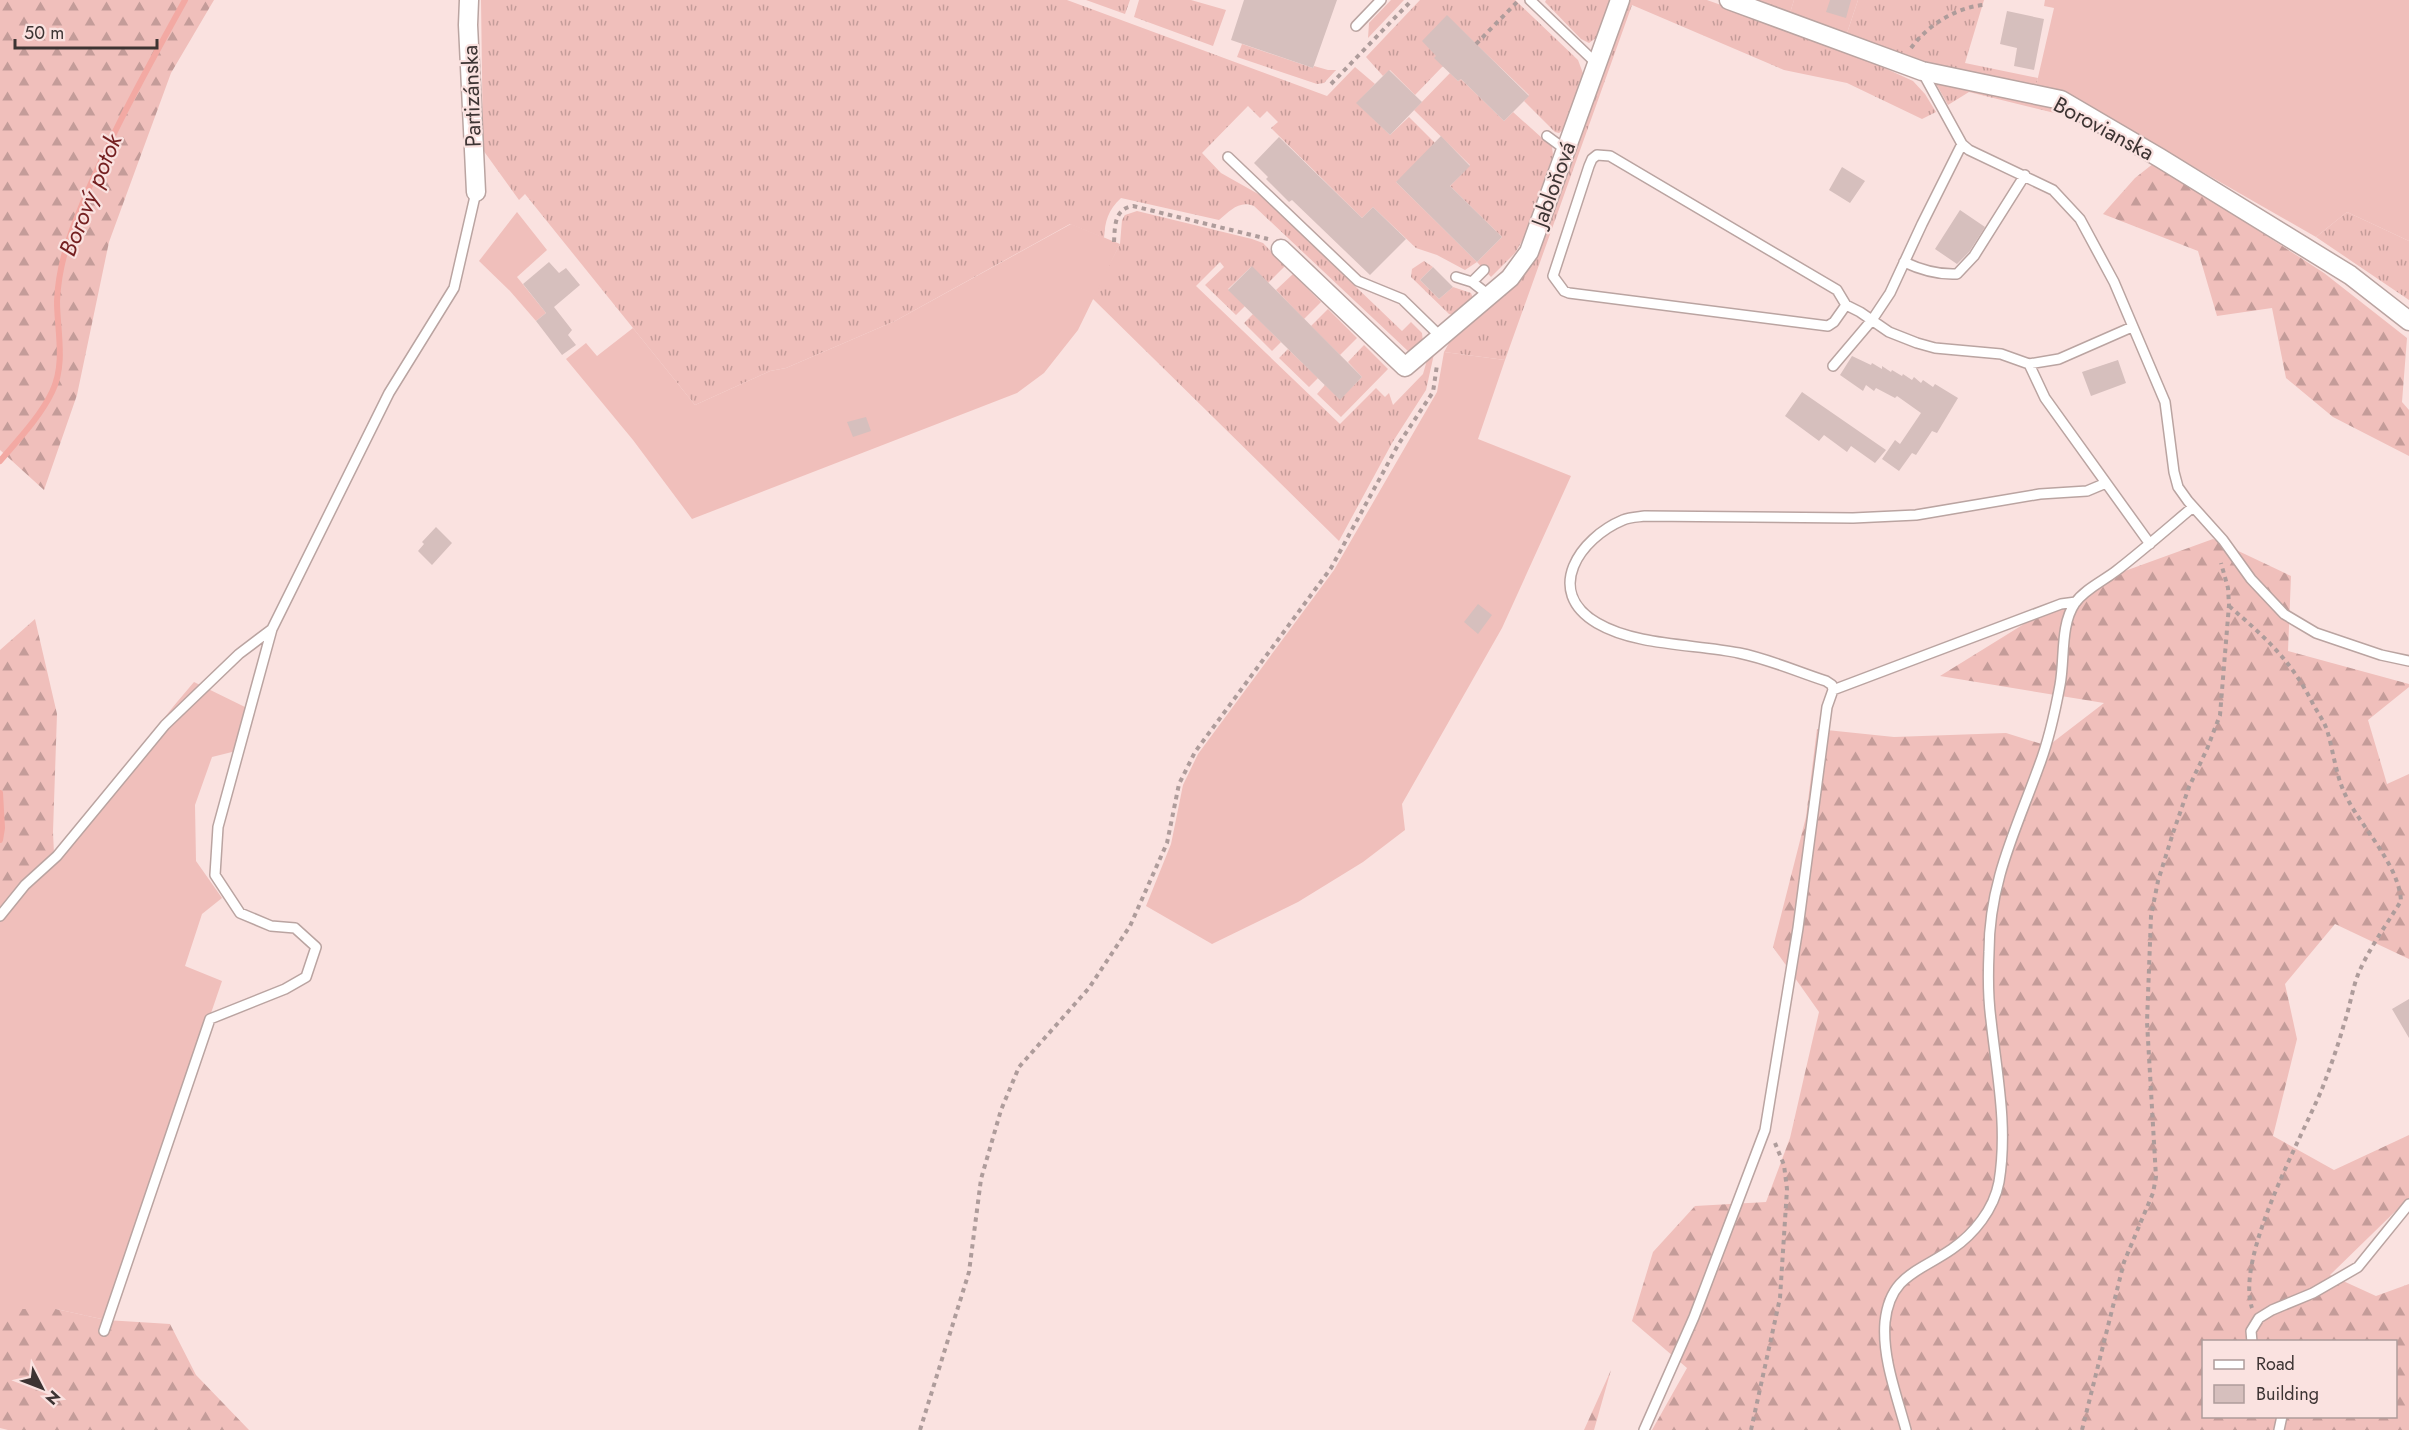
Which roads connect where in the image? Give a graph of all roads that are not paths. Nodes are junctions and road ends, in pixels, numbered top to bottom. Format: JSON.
{"nodes":[{"id":1,"x":469,"y":0,"type":"edge"},
{"id":2,"x":1381,"y":0,"type":"edge"},
{"id":3,"x":1530,"y":0,"type":"edge"},
{"id":4,"x":1620,"y":0,"type":"edge"},
{"id":5,"x":1729,"y":0,"type":"edge"},
{"id":6,"x":1356,"y":26,"type":"dead end"},
{"id":7,"x":1596,"y":63,"type":"junction"},
{"id":8,"x":1922,"y":71,"type":"junction"},
{"id":9,"x":1547,"y":136,"type":"dead end"},
{"id":10,"x":1962,"y":144,"type":"junction"},
{"id":11,"x":1566,"y":150,"type":"junction"},
{"id":12,"x":1228,"y":157,"type":"dead end"},
{"id":13,"x":2025,"y":175,"type":"junction"},
{"id":14,"x":476,"y":192,"type":"joint"},
{"id":15,"x":1281,"y":249,"type":"road end"},
{"id":16,"x":1904,"y":262,"type":"junction"},
{"id":17,"x":1484,"y":270,"type":"dead end"},
{"id":18,"x":1456,"y":277,"type":"dead end"},
{"id":19,"x":1472,"y":282,"type":"junction"},
{"id":20,"x":1490,"y":296,"type":"junction"},
{"id":21,"x":1846,"y":305,"type":"junction"},
{"id":22,"x":1872,"y":320,"type":"junction"},
{"id":23,"x":2409,"y":321,"type":"edge"},
{"id":24,"x":2132,"y":327,"type":"junction"},
{"id":25,"x":1441,"y":337,"type":"junction"},
{"id":26,"x":2029,"y":364,"type":"junction"},
{"id":27,"x":1833,"y":366,"type":"dead end"},
{"id":28,"x":2106,"y":483,"type":"junction"},
{"id":29,"x":2193,"y":507,"type":"junction"},
{"id":30,"x":2150,"y":544,"type":"junction"},
{"id":31,"x":2076,"y":602,"type":"junction"},
{"id":32,"x":272,"y":629,"type":"junction"},
{"id":33,"x":2409,"y":661,"type":"edge"},
{"id":34,"x":1833,"y":690,"type":"junction"},
{"id":35,"x":0,"y":916,"type":"edge"},
{"id":36,"x":2409,"y":1204,"type":"edge"},
{"id":37,"x":104,"y":1331,"type":"dead end"},
{"id":38,"x":2252,"y":1340,"type":"edge"},
{"id":39,"x":1644,"y":1430,"type":"edge"},
{"id":40,"x":1906,"y":1430,"type":"edge"}],
"edges":[{"from":1,"to":14,"type":"street","name":"Partizánska"},
{"from":2,"to":6,"type":"lane"},
{"from":3,"to":7,"type":"lane"},
{"from":4,"to":7,"type":"street","name":"Jabloňová"},
{"from":5,"to":8,"type":"street","name":"Borovianska"},
{"from":7,"to":11,"type":"street","name":"Jabloňová"},
{"from":8,"to":10,"type":"lane"},
{"from":8,"to":23,"type":"street","name":"Borovianska"},
{"from":9,"to":11,"type":"lane"},
{"from":10,"to":13,"type":"lane"},
{"from":10,"to":16,"type":"lane"},
{"from":11,"to":20,"type":"street","name":"Jabloňová"},
{"from":12,"to":25,"type":"lane"},
{"from":13,"to":16,"type":"lane"},
{"from":13,"to":24,"type":"lane"},
{"from":14,"to":32,"type":"lane"},
{"from":15,"to":25,"type":"street","name":"Jabloňová"},
{"from":16,"to":22,"type":"lane"},
{"from":17,"to":19,"type":"lane"},
{"from":18,"to":19,"type":"lane"},
{"from":19,"to":20,"type":"lane"},
{"from":20,"to":25,"type":"street","name":"Jabloňová"},
{"from":21,"to":21,"type":"lane"},
{"from":21,"to":22,"type":"lane"},
{"from":22,"to":26,"type":"lane"},
{"from":22,"to":27,"type":"lane"},
{"from":24,"to":26,"type":"lane"},
{"from":24,"to":29,"type":"lane"},
{"from":26,"to":28,"type":"lane"},
{"from":28,"to":30,"type":"lane"},
{"from":28,"to":34,"type":"lane"},
{"from":29,"to":30,"type":"lane"},
{"from":29,"to":33,"type":"lane"},
{"from":30,"to":31,"type":"lane"},
{"from":31,"to":34,"type":"lane"},
{"from":31,"to":40,"type":"lane"},
{"from":32,"to":35,"type":"lane"},
{"from":32,"to":37,"type":"lane"},
{"from":34,"to":39,"type":"lane"},
{"from":36,"to":38,"type":"lane"}]}
